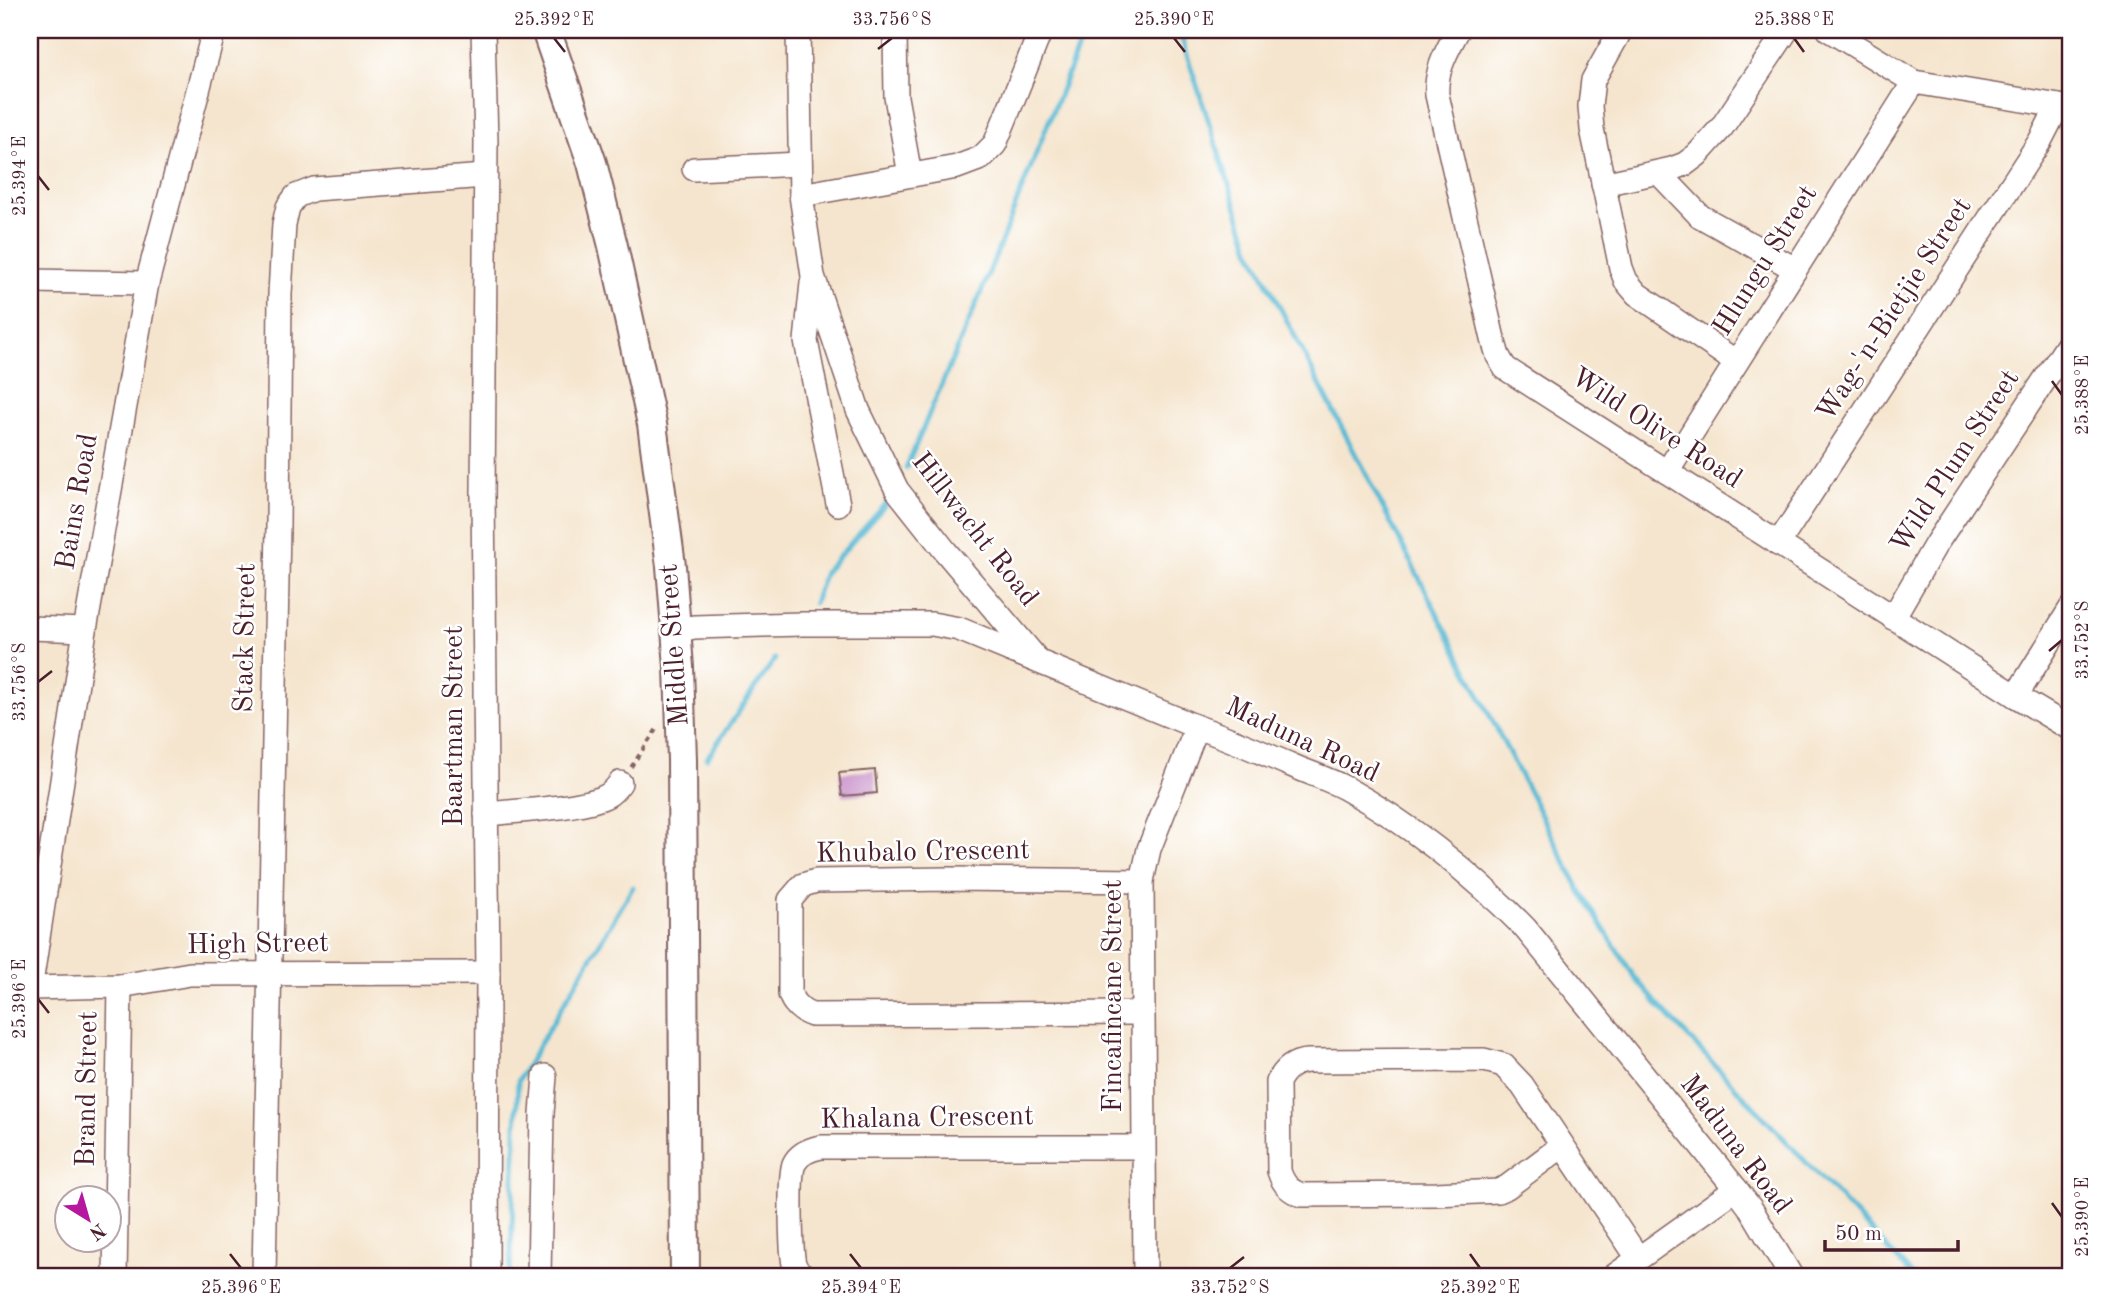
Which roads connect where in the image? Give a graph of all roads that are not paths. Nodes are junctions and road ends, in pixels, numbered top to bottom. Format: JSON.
{"nodes":[{"id":1,"x":214,"y":30,"type":"edge"},
{"id":2,"x":483,"y":30,"type":"edge"},
{"id":3,"x":546,"y":30,"type":"edge"},
{"id":4,"x":797,"y":30,"type":"edge"},
{"id":5,"x":895,"y":30,"type":"edge"},
{"id":6,"x":1041,"y":30,"type":"edge"},
{"id":7,"x":1458,"y":30,"type":"edge"},
{"id":8,"x":1621,"y":30,"type":"edge"},
{"id":9,"x":1787,"y":30,"type":"edge"},
{"id":10,"x":1829,"y":30,"type":"edge"},
{"id":11,"x":1914,"y":82,"type":"junction"},
{"id":12,"x":2065,"y":107,"type":"edge"},
{"id":13,"x":799,"y":164,"type":"junction"},
{"id":14,"x":694,"y":169,"type":"dead end"},
{"id":15,"x":1659,"y":173,"type":"junction"},
{"id":16,"x":910,"y":175,"type":"junction"},
{"id":17,"x":485,"y":176,"type":"junction"},
{"id":18,"x":1603,"y":184,"type":"junction"},
{"id":19,"x":801,"y":195,"type":"junction"},
{"id":20,"x":1796,"y":269,"type":"junction"},
{"id":21,"x":813,"y":276,"type":"junction"},
{"id":22,"x":30,"y":281,"type":"edge"},
{"id":23,"x":147,"y":283,"type":"junction"},
{"id":24,"x":2071,"y":340,"type":"edge"},
{"id":25,"x":1736,"y":362,"type":"junction"},
{"id":26,"x":1667,"y":472,"type":"junction"},
{"id":27,"x":838,"y":504,"type":"dead end"},
{"id":28,"x":1778,"y":544,"type":"junction"},
{"id":29,"x":2071,"y":608,"type":"edge"},
{"id":30,"x":1893,"y":618,"type":"junction"},
{"id":31,"x":30,"y":628,"type":"edge"},
{"id":32,"x":85,"y":629,"type":"junction"},
{"id":33,"x":676,"y":631,"type":"junction"},
{"id":34,"x":1037,"y":659,"type":"junction"},
{"id":35,"x":2016,"y":696,"type":"junction"},
{"id":36,"x":1197,"y":726,"type":"junction"},
{"id":37,"x":2071,"y":729,"type":"edge"},
{"id":38,"x":620,"y":783,"type":"road end"},
{"id":39,"x":486,"y":814,"type":"junction"},
{"id":40,"x":1142,"y":881,"type":"junction"},
{"id":41,"x":488,"y":973,"type":"junction"},
{"id":42,"x":270,"y":974,"type":"junction"},
{"id":43,"x":120,"y":986,"type":"junction"},
{"id":44,"x":30,"y":989,"type":"edge"},
{"id":45,"x":1142,"y":1013,"type":"junction"},
{"id":46,"x":545,"y":1076,"type":"dead end"},
{"id":47,"x":1562,"y":1146,"type":"junction"},
{"id":48,"x":1143,"y":1147,"type":"junction"},
{"id":49,"x":1736,"y":1189,"type":"junction"},
{"id":50,"x":1638,"y":1258,"type":"junction"},
{"id":51,"x":115,"y":1276,"type":"edge"},
{"id":52,"x":264,"y":1276,"type":"edge"},
{"id":53,"x":487,"y":1276,"type":"edge"},
{"id":54,"x":539,"y":1276,"type":"edge"},
{"id":55,"x":685,"y":1276,"type":"edge"},
{"id":56,"x":804,"y":1276,"type":"edge"},
{"id":57,"x":1145,"y":1276,"type":"edge"},
{"id":58,"x":1614,"y":1276,"type":"edge"},
{"id":59,"x":1791,"y":1276,"type":"edge"}],
"edges":[{"from":1,"to":23,"type":"street","name":"Bains Road"},
{"from":2,"to":17,"type":"street","name":"Baartman Street"},
{"from":3,"to":33,"type":"main road","name":"Middle Street"},
{"from":4,"to":13,"type":"street","name":"Hillwacht Road"},
{"from":5,"to":16,"type":"street"},
{"from":6,"to":16,"type":"street"},
{"from":7,"to":26,"type":"street","name":"Wild Olive Road"},
{"from":8,"to":18,"type":"street"},
{"from":9,"to":15,"type":"street"},
{"from":10,"to":11,"type":"street"},
{"from":11,"to":12,"type":"street"},
{"from":11,"to":20,"type":"street","name":"Hlungu Street"},
{"from":12,"to":28,"type":"street","name":"Wag-'n-Bietjie Street"},
{"from":13,"to":14,"type":"street"},
{"from":13,"to":19,"type":"street","name":"Hillwacht Road"},
{"from":15,"to":18,"type":"street"},
{"from":15,"to":20,"type":"street"},
{"from":16,"to":19,"type":"street"},
{"from":17,"to":39,"type":"street","name":"Baartman Street"},
{"from":17,"to":42,"type":"street","name":"Stack Street"},
{"from":18,"to":25,"type":"street"},
{"from":19,"to":21,"type":"street","name":"Hillwacht Road"},
{"from":20,"to":25,"type":"street","name":"Hlungu Street"},
{"from":21,"to":27,"type":"street","name":"Hillwacht Road"},
{"from":21,"to":34,"type":"street","name":"Hillwacht Road"},
{"from":22,"to":23,"type":"street"},
{"from":23,"to":32,"type":"street","name":"Bains Road"},
{"from":24,"to":30,"type":"street","name":"Wild Plum Street"},
{"from":25,"to":26,"type":"street","name":"Hlungu Street"},
{"from":26,"to":28,"type":"street","name":"Wild Olive Road"},
{"from":28,"to":30,"type":"street","name":"Wild Olive Road"},
{"from":29,"to":35,"type":"street"},
{"from":30,"to":35,"type":"street","name":"Wild Olive Road"},
{"from":31,"to":32,"type":"street"},
{"from":32,"to":44,"type":"street","name":"Bains Road"},
{"from":33,"to":34,"type":"street","name":"Maduna Road"},
{"from":33,"to":55,"type":"main road","name":"Middle Street"},
{"from":34,"to":36,"type":"street","name":"Maduna Road"},
{"from":35,"to":37,"type":"street","name":"Wild Olive Road"},
{"from":36,"to":40,"type":"street","name":"Fincafincane Street"},
{"from":36,"to":49,"type":"street","name":"Maduna Road"},
{"from":38,"to":39,"type":"street"},
{"from":39,"to":41,"type":"street","name":"Baartman Street"},
{"from":40,"to":45,"type":"street","name":"Fincafincane Street"},
{"from":40,"to":45,"type":"street","name":"Khubalo Crescent"},
{"from":41,"to":42,"type":"street","name":"High Street"},
{"from":41,"to":53,"type":"street","name":"Baartman Street"},
{"from":42,"to":43,"type":"street","name":"High Street"},
{"from":42,"to":52,"type":"street","name":"Stack Street"},
{"from":43,"to":44,"type":"street","name":"High Street"},
{"from":43,"to":51,"type":"street","name":"Brand Street"},
{"from":45,"to":48,"type":"street","name":"Fincafincane Street"},
{"from":46,"to":54,"type":"street"},
{"from":47,"to":47,"type":"street"},
{"from":47,"to":50,"type":"street"},
{"from":48,"to":56,"type":"street","name":"Khalana Crescent"},
{"from":48,"to":57,"type":"street","name":"Fincafincane Street"},
{"from":49,"to":50,"type":"street"},
{"from":49,"to":59,"type":"street","name":"Maduna Road"},
{"from":50,"to":58,"type":"street"}]}
